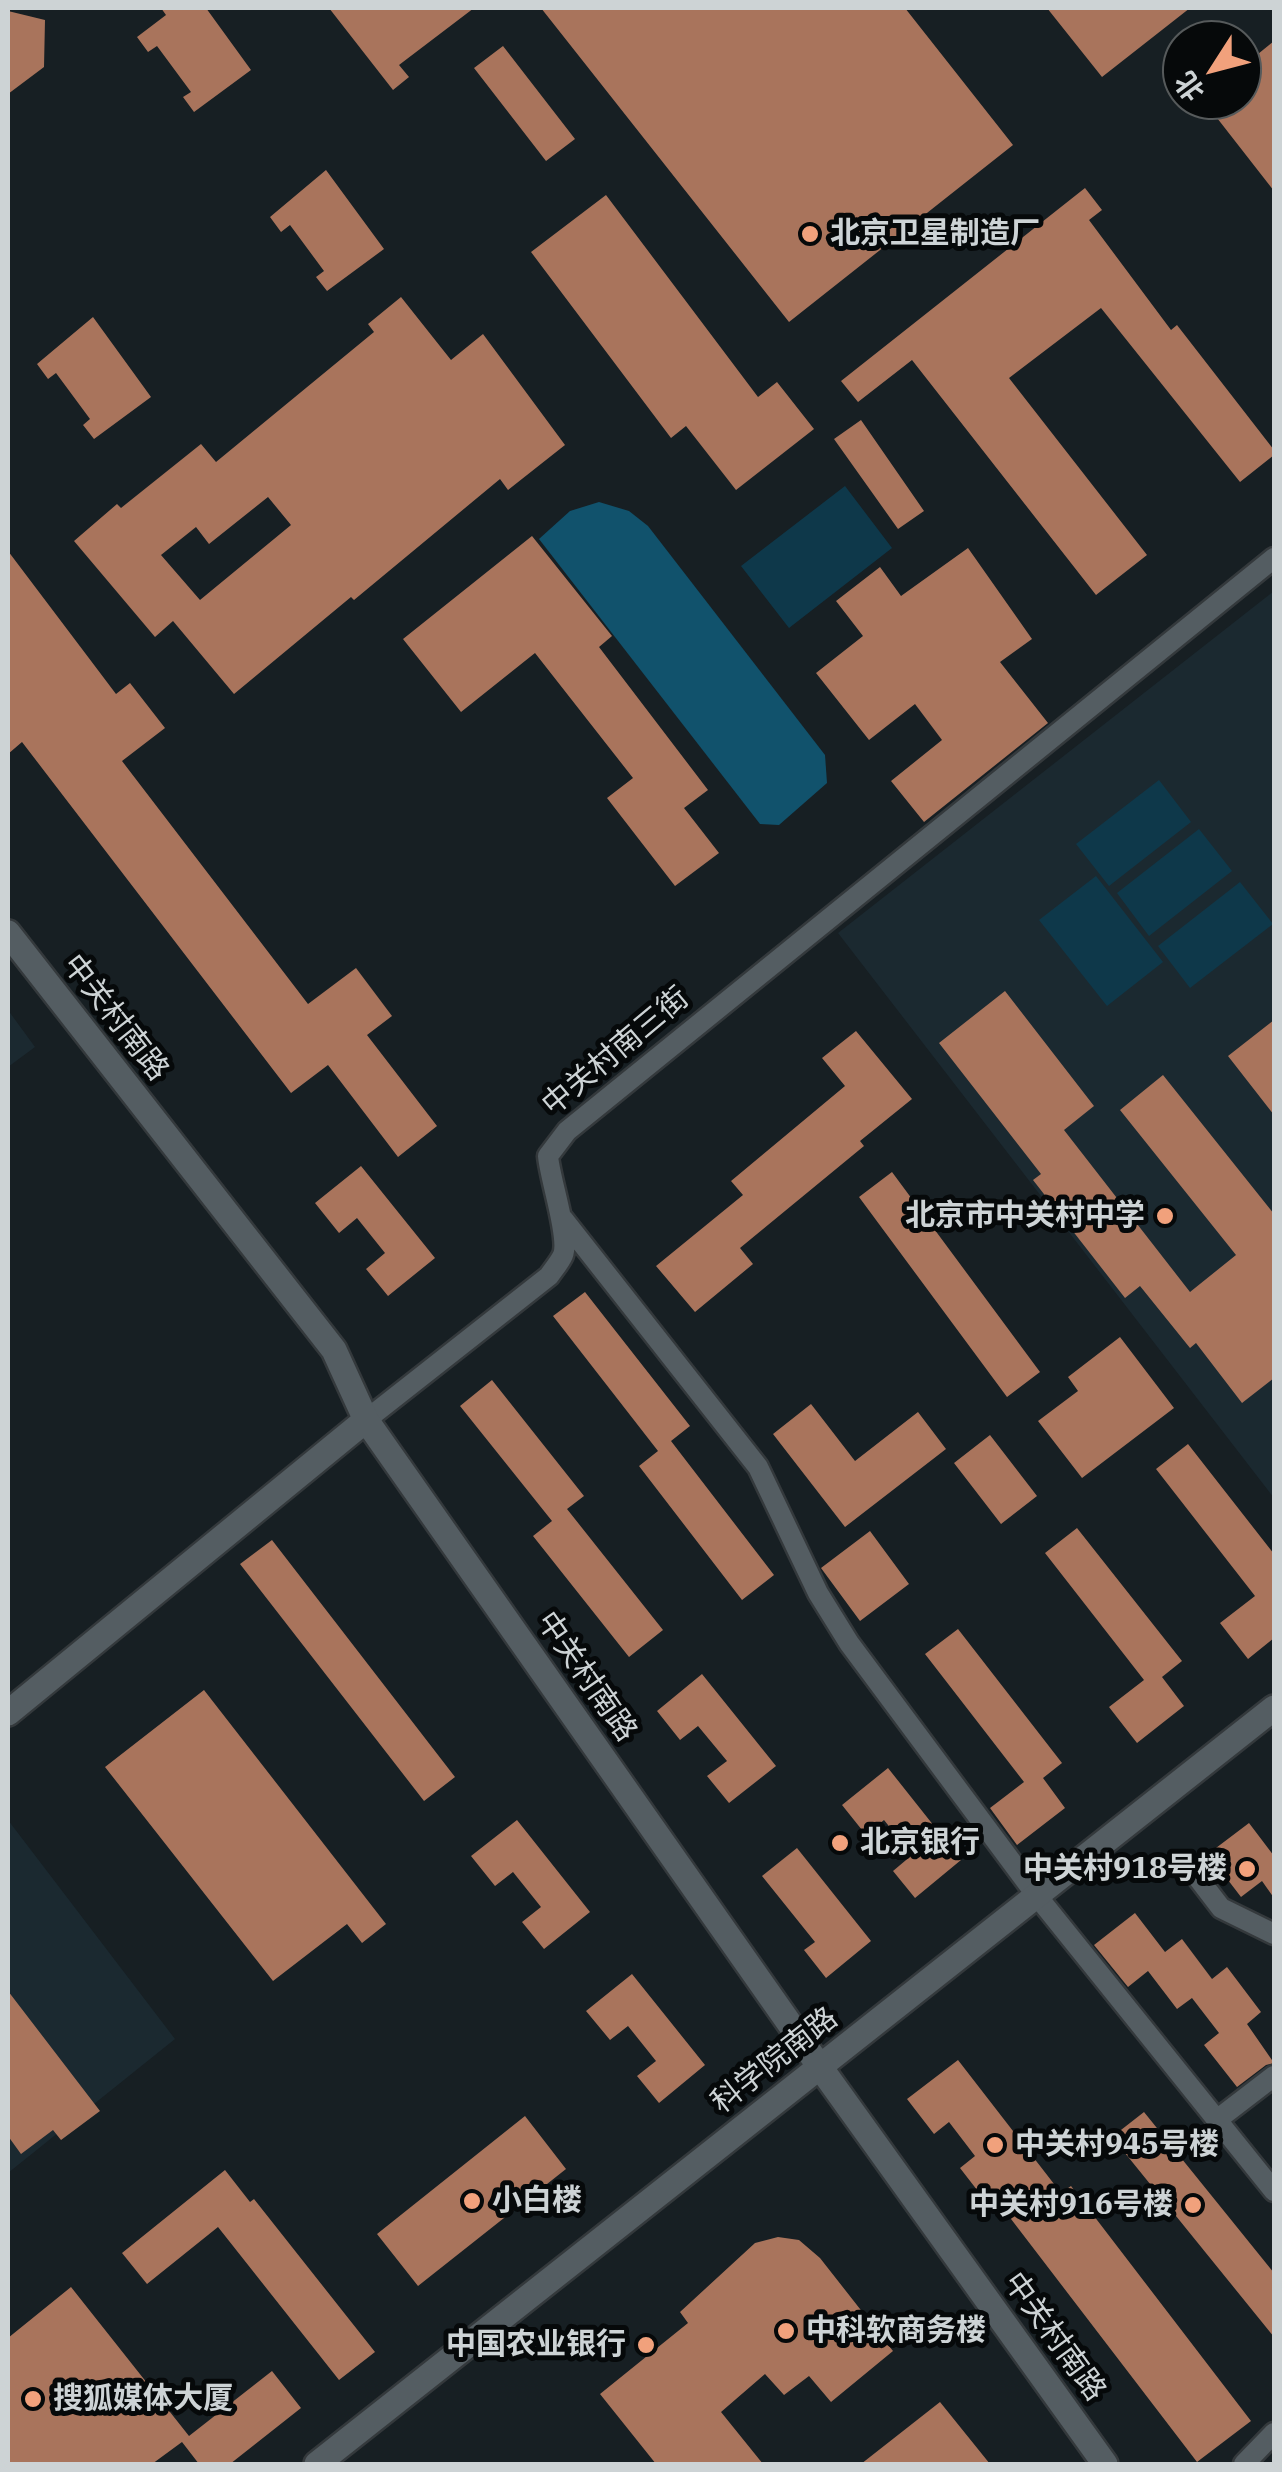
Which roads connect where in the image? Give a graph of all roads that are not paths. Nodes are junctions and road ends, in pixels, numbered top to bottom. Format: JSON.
{"nodes":[{"id":1,"x":1274,"y":558,"type":"edge"},
{"id":2,"x":8,"y":933,"type":"edge"},
{"id":3,"x":562,"y":1218,"type":"junction"},
{"id":4,"x":366,"y":1420,"type":"junction"},
{"id":5,"x":1274,"y":1708,"type":"edge"},
{"id":6,"x":8,"y":1713,"type":"edge"},
{"id":7,"x":1188,"y":1865,"type":"dead end"},
{"id":8,"x":1036,"y":1896,"type":"junction"},
{"id":9,"x":1274,"y":1934,"type":"edge"},
{"id":10,"x":820,"y":2067,"type":"junction"},
{"id":11,"x":1274,"y":2076,"type":"edge"},
{"id":12,"x":1218,"y":2119,"type":"junction"},
{"id":13,"x":1274,"y":2191,"type":"edge"},
{"id":14,"x":1274,"y":2434,"type":"edge"},
{"id":15,"x":316,"y":2464,"type":"edge"},
{"id":16,"x":1105,"y":2464,"type":"edge"},
{"id":17,"x":1244,"y":2464,"type":"edge"}],
"edges":[{"from":1,"to":3,"type":"street","name":"中关村南三街"},
{"from":2,"to":4,"type":"street","name":"中关村南路"},
{"from":3,"to":4,"type":"street","name":"中关村南三街"},
{"from":3,"to":8,"type":"street"},
{"from":4,"to":6,"type":"street","name":"中关村南三街"},
{"from":4,"to":10,"type":"street","name":"中关村南路"},
{"from":5,"to":8,"type":"street","name":"科学院南路"},
{"from":7,"to":9,"type":"street"},
{"from":8,"to":10,"type":"street","name":"科学院南路"},
{"from":8,"to":12,"type":"street"},
{"from":10,"to":15,"type":"street","name":"科学院南路"},
{"from":10,"to":16,"type":"street","name":"中关村南路"},
{"from":11,"to":12,"type":"street"},
{"from":12,"to":13,"type":"street"},
{"from":14,"to":17,"type":"street"}]}
